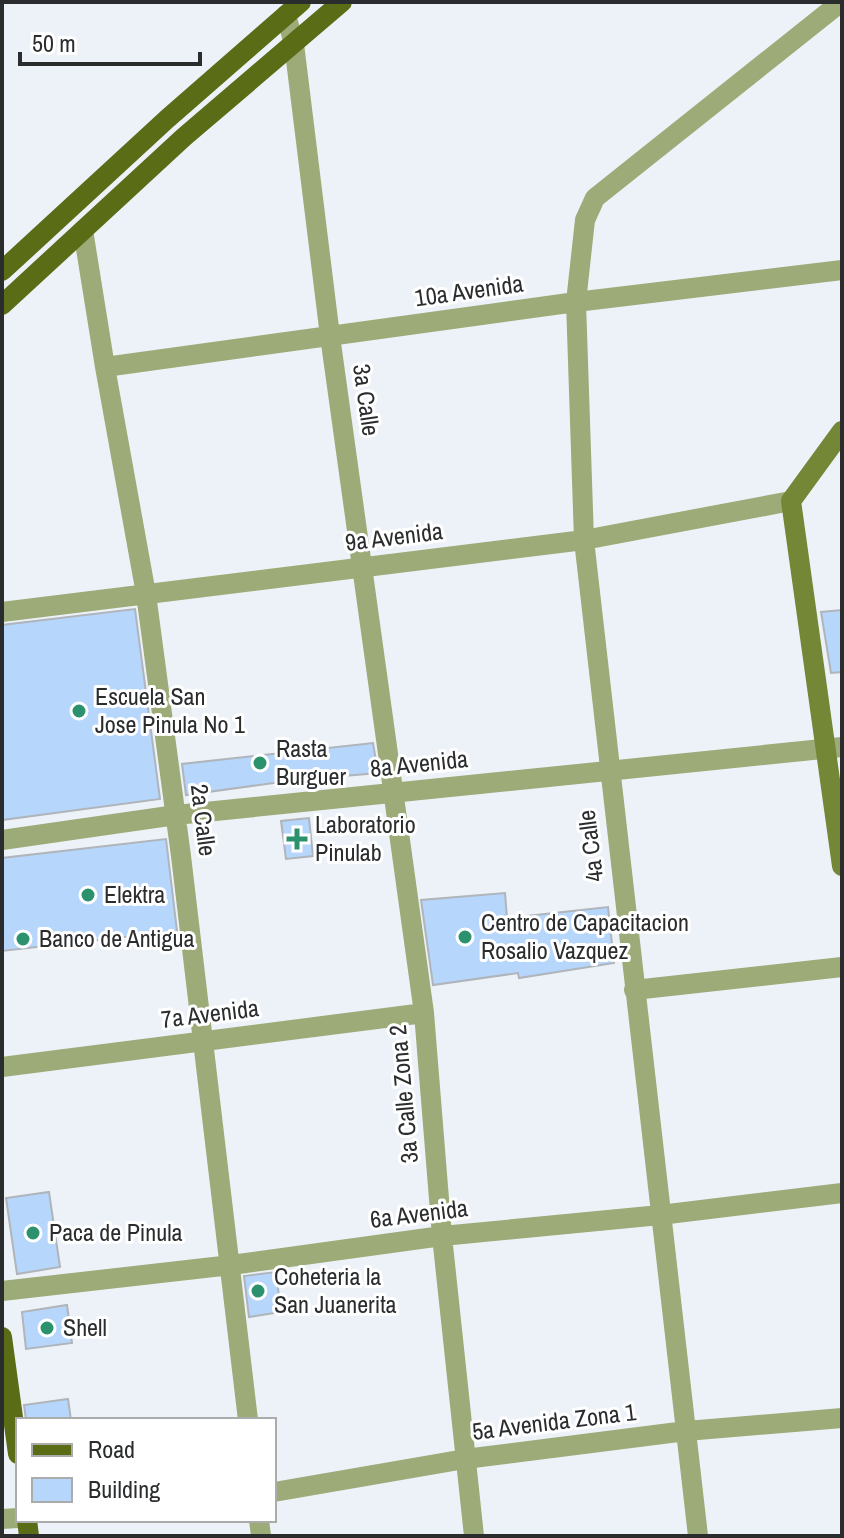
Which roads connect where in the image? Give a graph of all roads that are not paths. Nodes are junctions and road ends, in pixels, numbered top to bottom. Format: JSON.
{"nodes":[{"id":1,"x":342,"y":2,"type":"edge"},
{"id":2,"x":841,"y":2,"type":"edge"},
{"id":3,"x":293,"y":8,"type":"edge"},
{"id":4,"x":294,"y":44,"type":"junction"},
{"id":5,"x":83,"y":230,"type":"junction"},
{"id":6,"x":842,"y":270,"type":"edge"},
{"id":7,"x":2,"y":271,"type":"edge"},
{"id":8,"x":576,"y":302,"type":"junction"},
{"id":9,"x":2,"y":305,"type":"edge"},
{"id":10,"x":330,"y":336,"type":"junction"},
{"id":11,"x":105,"y":367,"type":"junction"},
{"id":12,"x":842,"y":431,"type":"edge"},
{"id":13,"x":791,"y":501,"type":"junction"},
{"id":14,"x":584,"y":540,"type":"junction"},
{"id":15,"x":363,"y":567,"type":"junction"},
{"id":16,"x":146,"y":594,"type":"junction"},
{"id":17,"x":2,"y":612,"type":"edge"},
{"id":18,"x":834,"y":748,"type":"edge"},
{"id":19,"x":608,"y":771,"type":"junction"},
{"id":20,"x":392,"y":793,"type":"junction"},
{"id":21,"x":176,"y":815,"type":"junction"},
{"id":22,"x":2,"y":840,"type":"edge"},
{"id":23,"x":842,"y":866,"type":"edge"},
{"id":24,"x":842,"y":967,"type":"edge"},
{"id":25,"x":634,"y":990,"type":"junction"},
{"id":26,"x":424,"y":1013,"type":"junction"},
{"id":27,"x":203,"y":1041,"type":"junction"},
{"id":28,"x":2,"y":1067,"type":"edge"},
{"id":29,"x":842,"y":1193,"type":"edge"},
{"id":30,"x":660,"y":1215,"type":"junction"},
{"id":31,"x":442,"y":1236,"type":"junction"},
{"id":32,"x":231,"y":1265,"type":"junction"},
{"id":33,"x":2,"y":1291,"type":"edge"},
{"id":34,"x":2,"y":1337,"type":"edge"},
{"id":35,"x":248,"y":1418,"type":"edge"},
{"id":36,"x":842,"y":1418,"type":"edge"},
{"id":37,"x":686,"y":1431,"type":"junction"},
{"id":38,"x":16,"y":1439,"type":"edge"},
{"id":39,"x":465,"y":1459,"type":"junction"},
{"id":40,"x":276,"y":1492,"type":"edge"},
{"id":41,"x":474,"y":1536,"type":"edge"},
{"id":42,"x":698,"y":1536,"type":"edge"}],
"edges":[{"from":1,"to":4,"type":"main road"},
{"from":2,"to":8,"type":"street","name":"4a Calle"},
{"from":3,"to":4,"type":"street","name":"3a Calle"},
{"from":3,"to":7,"type":"main road"},
{"from":4,"to":5,"type":"main road"},
{"from":4,"to":10,"type":"street","name":"3a Calle"},
{"from":5,"to":9,"type":"main road"},
{"from":5,"to":11,"type":"street","name":"2a Calle"},
{"from":6,"to":8,"type":"street","name":"10a Avenida"},
{"from":8,"to":10,"type":"street","name":"10a Avenida"},
{"from":8,"to":14,"type":"street","name":"4a Calle"},
{"from":10,"to":11,"type":"street","name":"10a Avenida"},
{"from":10,"to":15,"type":"street","name":"3a Calle"},
{"from":11,"to":16,"type":"street","name":"2a Calle"},
{"from":12,"to":13,"type":"street"},
{"from":13,"to":14,"type":"street","name":"9a Avenida"},
{"from":13,"to":18,"type":"street"},
{"from":14,"to":15,"type":"street","name":"9a Avenida"},
{"from":14,"to":19,"type":"street","name":"4a Calle"},
{"from":15,"to":16,"type":"street","name":"9a Avenida"},
{"from":15,"to":20,"type":"street","name":"3a Calle"},
{"from":16,"to":17,"type":"street","name":"9a Avenida"},
{"from":16,"to":21,"type":"street","name":"2a Calle"},
{"from":18,"to":19,"type":"street","name":"8a Avenida"},
{"from":18,"to":23,"type":"street"},
{"from":19,"to":20,"type":"street","name":"8a Avenida"},
{"from":19,"to":25,"type":"street","name":"4a Calle"},
{"from":20,"to":21,"type":"street","name":"8a Avenida"},
{"from":20,"to":26,"type":"street","name":"3a Calle Zona 2"},
{"from":21,"to":22,"type":"street","name":"8a Avenida"},
{"from":21,"to":27,"type":"street","name":"2a Calle"},
{"from":24,"to":25,"type":"street"},
{"from":25,"to":30,"type":"street","name":"4a Calle"},
{"from":26,"to":27,"type":"street","name":"7a Avenida"},
{"from":26,"to":31,"type":"street","name":"3a Calle Zona 2"},
{"from":27,"to":28,"type":"street","name":"7a Avenida"},
{"from":27,"to":32,"type":"street","name":"2a Calle"},
{"from":29,"to":30,"type":"street","name":"6a Avenida"},
{"from":30,"to":31,"type":"street","name":"6a Avenida"},
{"from":30,"to":37,"type":"street","name":"4a Calle"},
{"from":31,"to":32,"type":"street","name":"6a Avenida"},
{"from":31,"to":39,"type":"street","name":"3a Calle Zona 2"},
{"from":32,"to":33,"type":"street","name":"6a Avenida"},
{"from":32,"to":35,"type":"street","name":"2a Calle"},
{"from":34,"to":38,"type":"main road"},
{"from":36,"to":37,"type":"street","name":"5a Avenida Zona 1"},
{"from":37,"to":39,"type":"street","name":"5a Avenida Zona 1"},
{"from":37,"to":42,"type":"street","name":"4a Calle"},
{"from":39,"to":40,"type":"street","name":"5a Avenida Zona 1"},
{"from":39,"to":41,"type":"street","name":"3a Calle Zona 2"}]}
